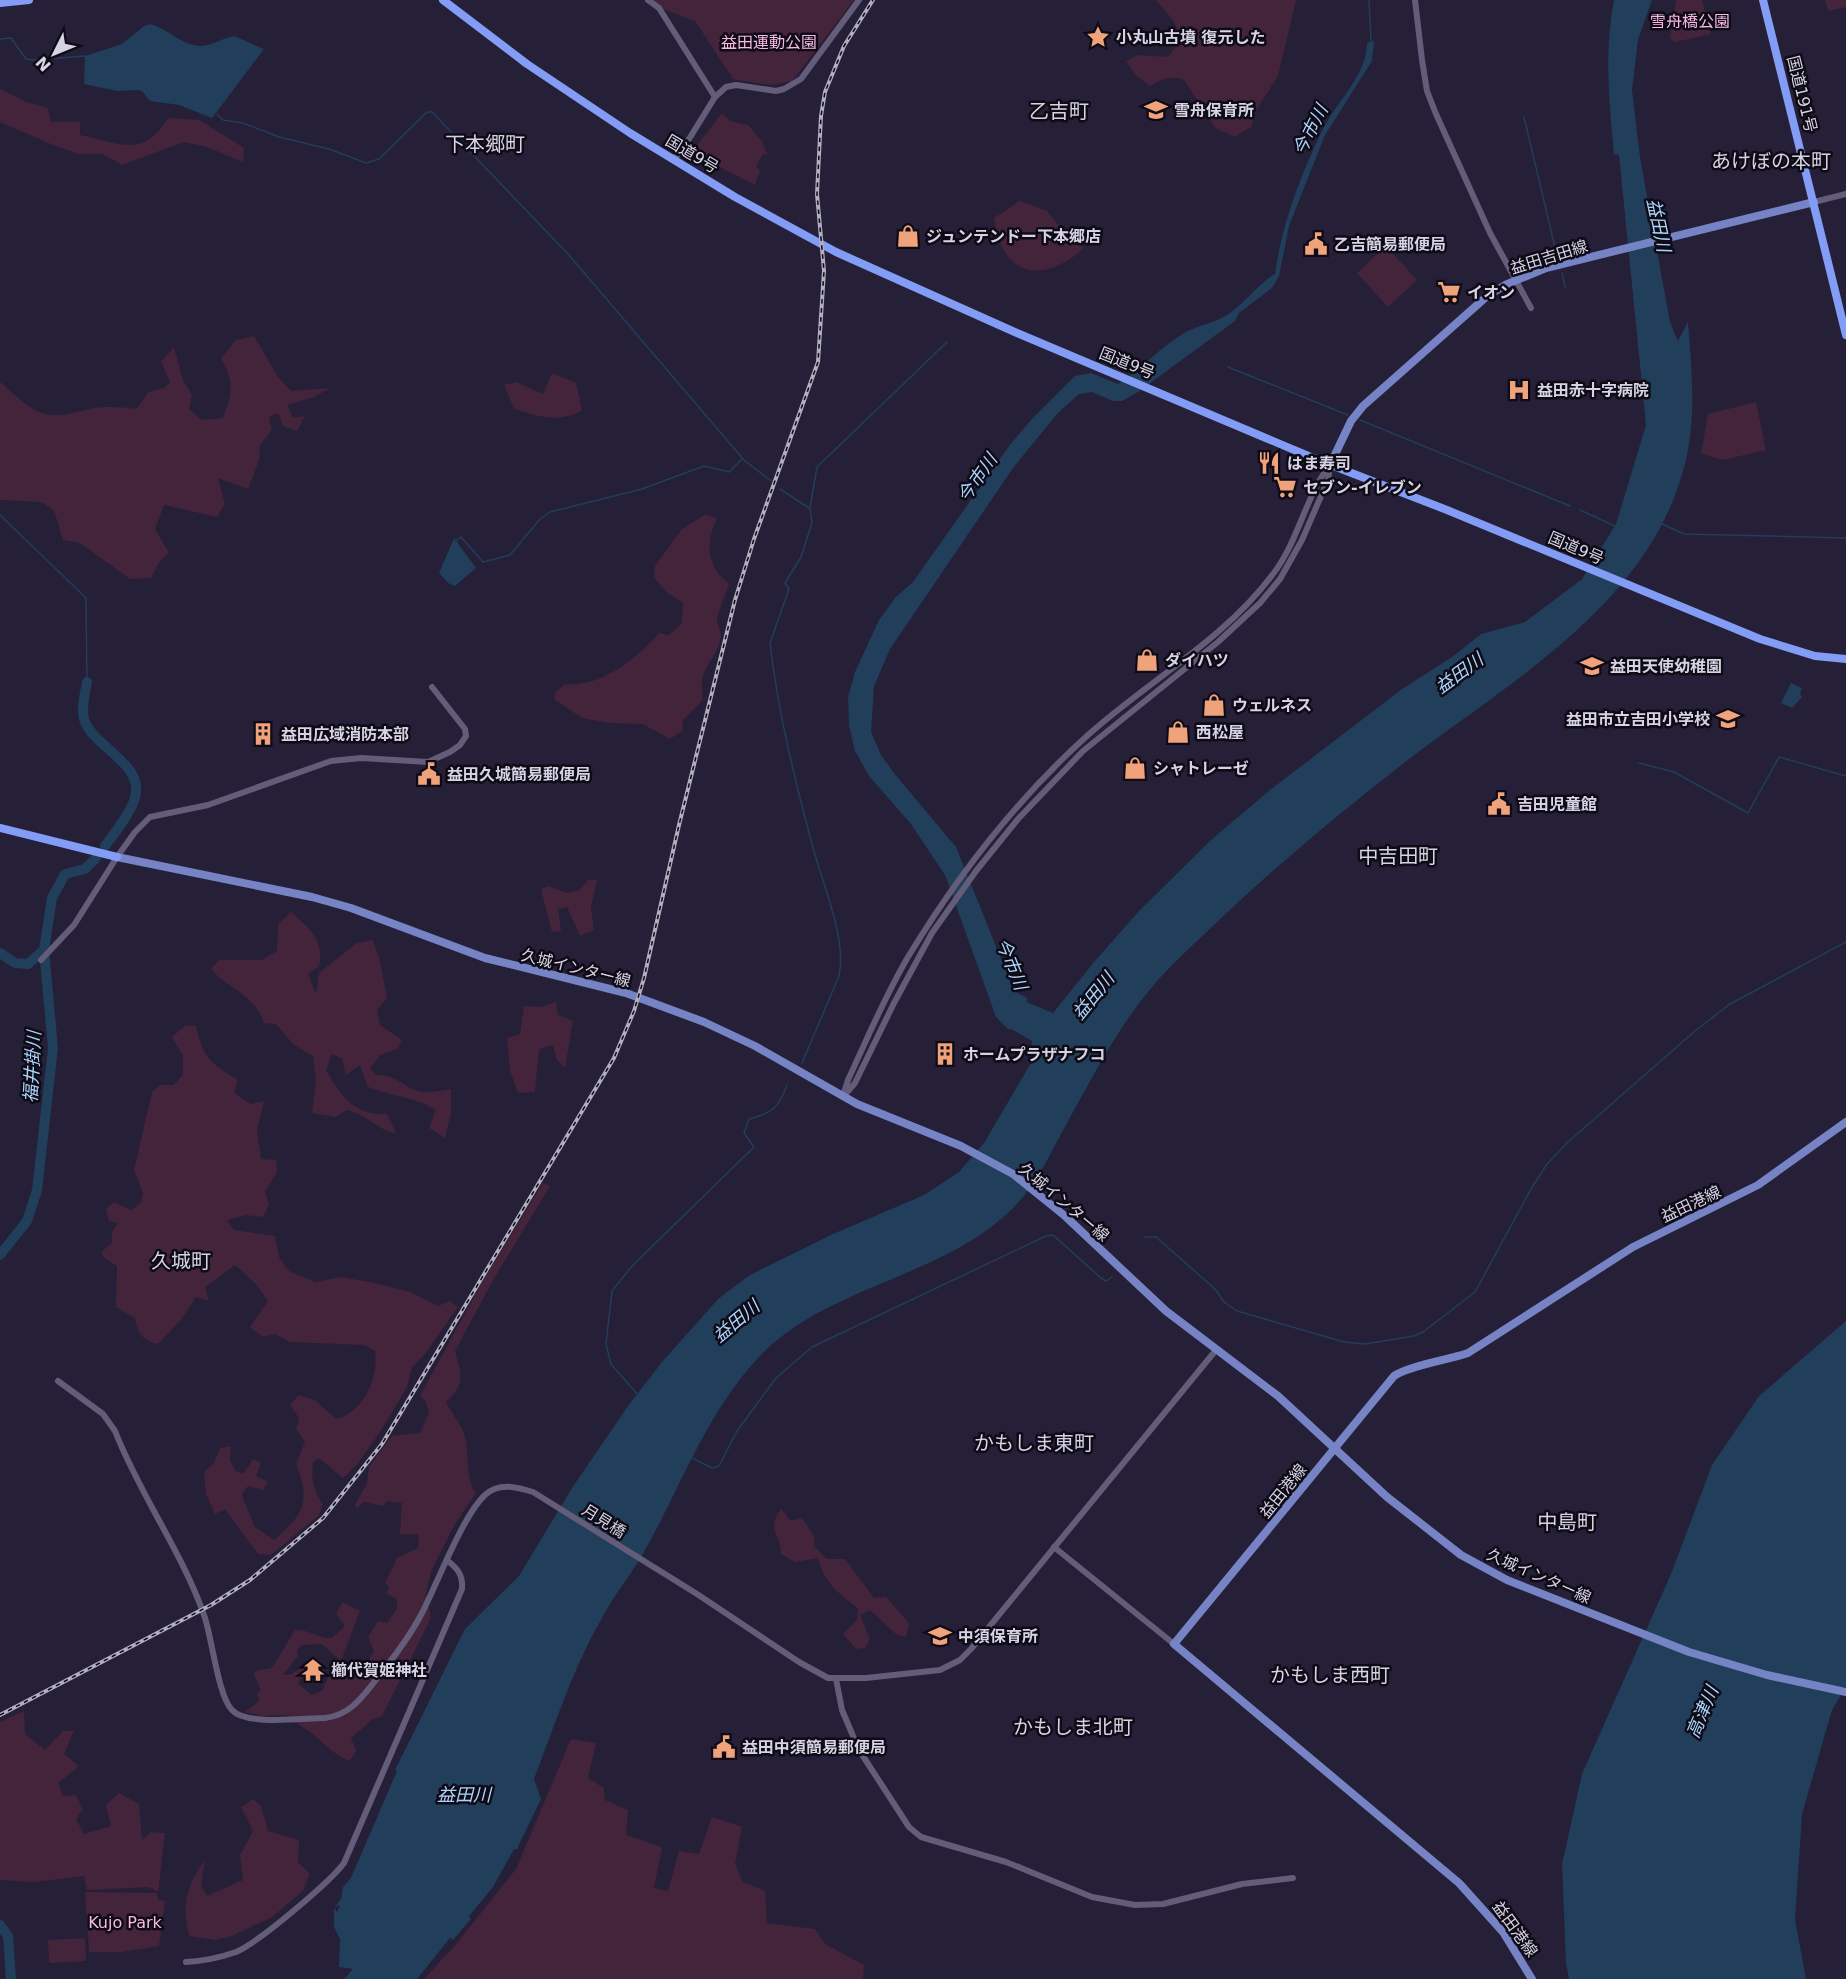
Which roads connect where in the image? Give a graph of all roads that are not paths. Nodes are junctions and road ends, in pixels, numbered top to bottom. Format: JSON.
{"nodes":[{"id":1,"x":29,"y":0,"type":"edge"},
{"id":2,"x":443,"y":0,"type":"edge"},
{"id":3,"x":648,"y":0,"type":"edge"},
{"id":4,"x":859,"y":0,"type":"edge"},
{"id":5,"x":1415,"y":0,"type":"edge"},
{"id":6,"x":1763,"y":0,"type":"edge"},
{"id":7,"x":0,"y":3,"type":"edge"},
{"id":8,"x":715,"y":97,"type":"junction"},
{"id":9,"x":673,"y":159,"type":"junction"},
{"id":10,"x":1846,"y":194,"type":"edge"},
{"id":11,"x":1814,"y":202,"type":"junction"},
{"id":12,"x":1516,"y":280,"type":"junction"},
{"id":13,"x":1531,"y":308,"type":"dead end"},
{"id":14,"x":1846,"y":335,"type":"edge"},
{"id":15,"x":1330,"y":465,"type":"junction"},
{"id":16,"x":1846,"y":658,"type":"edge"},
{"id":17,"x":432,"y":687,"type":"dead end"},
{"id":18,"x":0,"y":828,"type":"edge"},
{"id":19,"x":117,"y":857,"type":"junction"},
{"id":20,"x":41,"y":960,"type":"dead end"},
{"id":21,"x":843,"y":1096,"type":"junction"},
{"id":22,"x":1846,"y":1122,"type":"edge"},
{"id":23,"x":1216,"y":1350,"type":"junction"},
{"id":24,"x":58,"y":1381,"type":"dead end"},
{"id":25,"x":1335,"y":1447,"type":"junction"},
{"id":26,"x":1054,"y":1547,"type":"junction"},
{"id":27,"x":448,"y":1561,"type":"junction"},
{"id":28,"x":1174,"y":1644,"type":"junction"},
{"id":29,"x":836,"y":1679,"type":"junction"},
{"id":30,"x":1846,"y":1692,"type":"edge"},
{"id":31,"x":1293,"y":1878,"type":"dead end"},
{"id":32,"x":186,"y":1962,"type":"dead end"},
{"id":33,"x":1532,"y":1979,"type":"edge"}],
"edges":[{"from":1,"to":7,"type":"highway"},
{"from":2,"to":9,"type":"highway","name":"国道9号"},
{"from":3,"to":8,"type":"street"},
{"from":4,"to":8,"type":"street"},
{"from":5,"to":12,"type":"street"},
{"from":6,"to":11,"type":"highway","name":"国道191号"},
{"from":8,"to":9,"type":"street"},
{"from":9,"to":15,"type":"highway","name":"国道9号"},
{"from":10,"to":11,"type":"street"},
{"from":11,"to":12,"type":"main road","name":"益田吉田線"},
{"from":11,"to":14,"type":"highway","name":"国道191号"},
{"from":12,"to":13,"type":"street"},
{"from":12,"to":15,"type":"main road","name":"益田吉田線"},
{"from":15,"to":16,"type":"highway","name":"国道9号"},
{"from":15,"to":21,"type":"street"},
{"from":15,"to":21,"type":"street"},
{"from":17,"to":19,"type":"street"},
{"from":18,"to":19,"type":"highway"},
{"from":19,"to":20,"type":"street"},
{"from":19,"to":21,"type":"main road","name":"久城インター線"},
{"from":21,"to":23,"type":"main road","name":"久城インター線"},
{"from":22,"to":25,"type":"main road","name":"益田港線"},
{"from":23,"to":25,"type":"main road","name":"久城インター線"},
{"from":23,"to":26,"type":"street"},
{"from":24,"to":27,"type":"street","name":"月見橋"},
{"from":25,"to":28,"type":"main road","name":"益田港線"},
{"from":25,"to":30,"type":"main road","name":"久城インター線"},
{"from":26,"to":28,"type":"street"},
{"from":26,"to":29,"type":"street"},
{"from":27,"to":29,"type":"street","name":"月見橋"},
{"from":27,"to":32,"type":"street"},
{"from":28,"to":33,"type":"main road","name":"益田港線"},
{"from":29,"to":31,"type":"street"}]}
